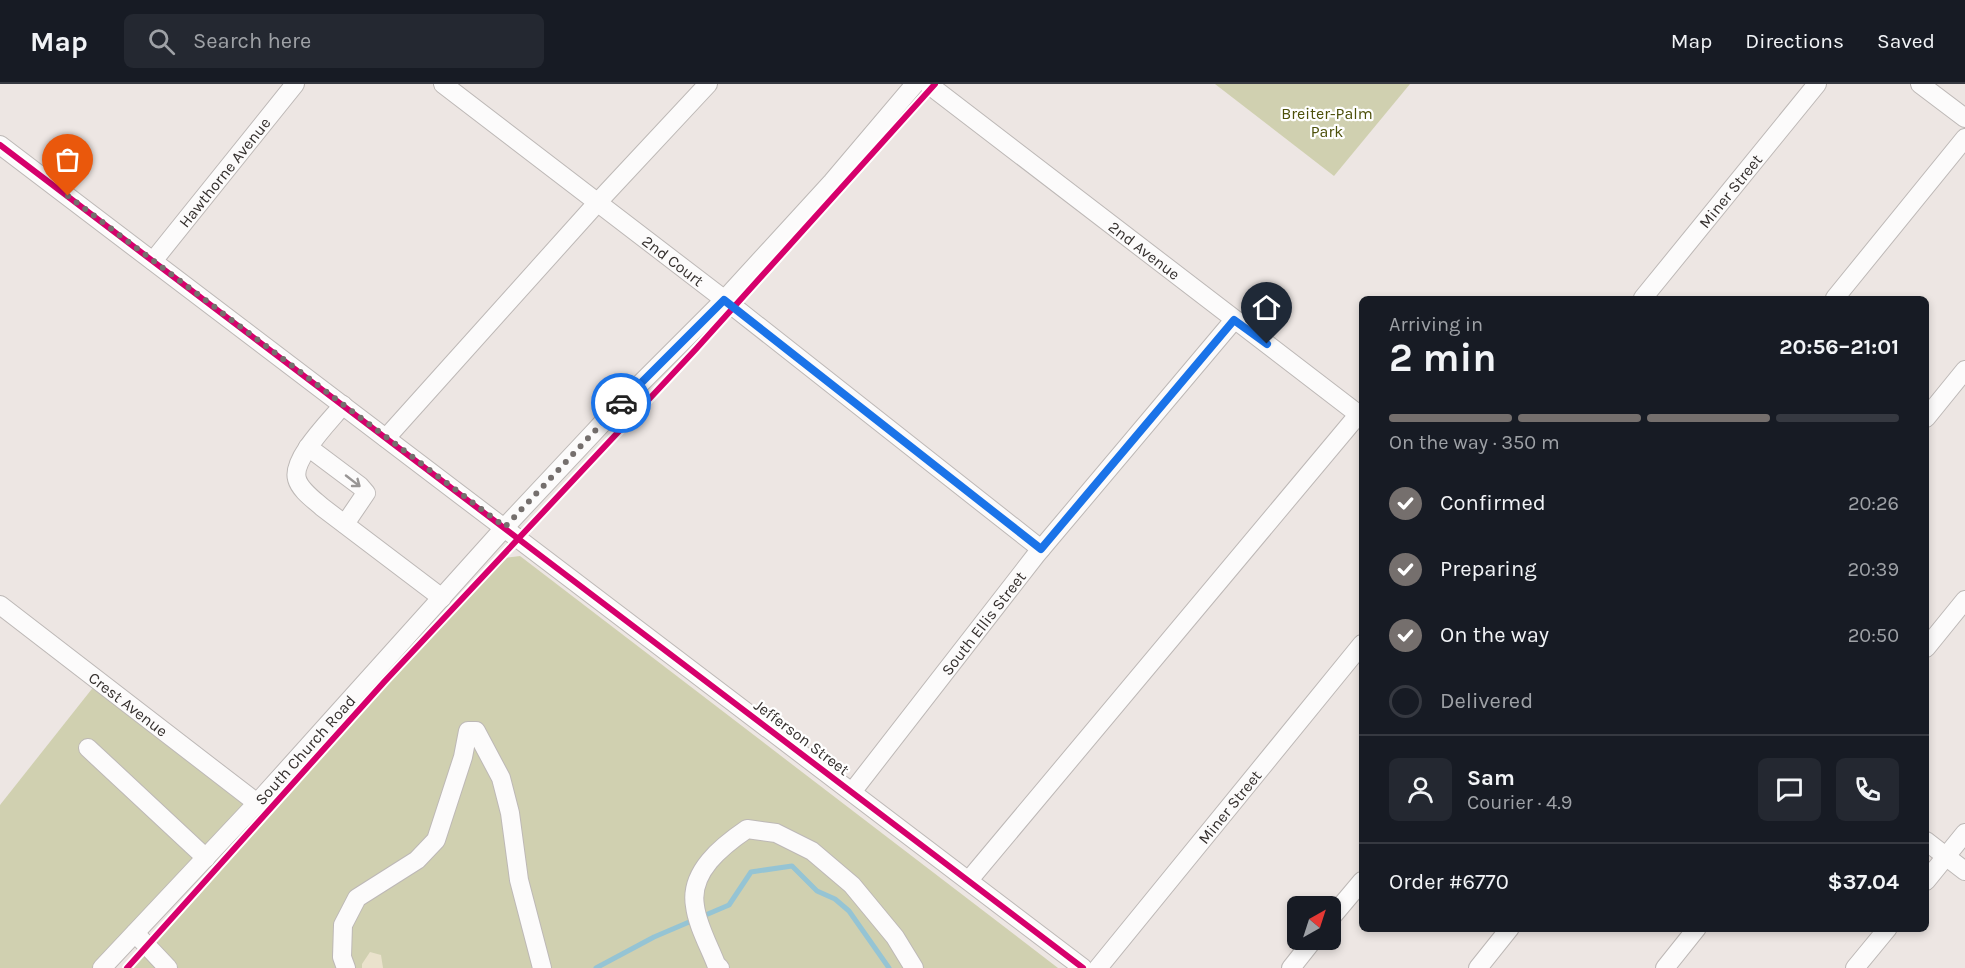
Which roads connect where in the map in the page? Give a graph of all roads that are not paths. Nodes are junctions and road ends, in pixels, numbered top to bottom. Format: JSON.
{"nodes":[{"id":1,"x":296,"y":84,"type":"edge"},
{"id":2,"x":444,"y":84,"type":"edge"},
{"id":3,"x":708,"y":84,"type":"edge"},
{"id":4,"x":915,"y":84,"type":"edge"},
{"id":5,"x":928,"y":84,"type":"edge"},
{"id":6,"x":1817,"y":84,"type":"edge"},
{"id":7,"x":1920,"y":84,"type":"edge"},
{"id":8,"x":1965,"y":118,"type":"edge"},
{"id":9,"x":1965,"y":138,"type":"edge"},
{"id":10,"x":0,"y":145,"type":"edge"},
{"id":11,"x":597,"y":203,"type":"junction"},
{"id":12,"x":153,"y":261,"type":"junction"},
{"id":13,"x":1645,"y":296,"type":"edge"},
{"id":14,"x":1837,"y":296,"type":"edge"},
{"id":15,"x":724,"y":300,"type":"junction"},
{"id":16,"x":1234,"y":320,"type":"junction"},
{"id":17,"x":1965,"y":370,"type":"edge"},
{"id":18,"x":343,"y":405,"type":"junction"},
{"id":19,"x":1929,"y":414,"type":"edge"},
{"id":20,"x":1359,"y":415,"type":"edge"},
{"id":21,"x":1359,"y":417,"type":"edge"},
{"id":22,"x":386,"y":438,"type":"junction"},
{"id":23,"x":308,"y":447,"type":"junction"},
{"id":24,"x":345,"y":524,"type":"junction"},
{"id":25,"x":505,"y":527,"type":"junction"},
{"id":26,"x":1041,"y":549,"type":"junction"},
{"id":27,"x":442,"y":598,"type":"junction"},
{"id":28,"x":1965,"y":600,"type":"edge"},
{"id":29,"x":0,"y":605,"type":"edge"},
{"id":30,"x":1929,"y":644,"type":"edge"},
{"id":31,"x":1359,"y":648,"type":"edge"},
{"id":32,"x":88,"y":747,"type":"dead end"},
{"id":33,"x":852,"y":792,"type":"junction"},
{"id":34,"x":257,"y":803,"type":"junction"},
{"id":35,"x":1965,"y":833,"type":"edge"},
{"id":36,"x":1929,"y":843,"type":"edge"},
{"id":37,"x":1946,"y":856,"type":"junction"},
{"id":38,"x":206,"y":858,"type":"junction"},
{"id":39,"x":1965,"y":871,"type":"edge"},
{"id":40,"x":1929,"y":877,"type":"edge"},
{"id":41,"x":969,"y":880,"type":"junction"},
{"id":42,"x":1359,"y":885,"type":"edge"},
{"id":43,"x":1341,"y":906,"type":"edge"},
{"id":44,"x":1507,"y":932,"type":"edge"},
{"id":45,"x":1694,"y":932,"type":"edge"},
{"id":46,"x":1885,"y":932,"type":"edge"},
{"id":47,"x":135,"y":933,"type":"junction"},
{"id":48,"x":1305,"y":950,"type":"edge"},
{"id":49,"x":165,"y":967,"type":"edge"},
{"id":50,"x":102,"y":968,"type":"edge"},
{"id":51,"x":346,"y":968,"type":"edge"},
{"id":52,"x":542,"y":968,"type":"edge"},
{"id":53,"x":720,"y":968,"type":"edge"},
{"id":54,"x":914,"y":968,"type":"edge"},
{"id":55,"x":1083,"y":968,"type":"edge"},
{"id":56,"x":1098,"y":968,"type":"edge"},
{"id":57,"x":1291,"y":968,"type":"edge"},
{"id":58,"x":1478,"y":968,"type":"edge"},
{"id":59,"x":1665,"y":968,"type":"edge"},
{"id":60,"x":1855,"y":968,"type":"edge"}],
"edges":[{"from":1,"to":12,"type":"street","name":"Hawthorne Avenue"},
{"from":2,"to":11,"type":"street","name":"2nd Court"},
{"from":3,"to":11,"type":"street"},
{"from":4,"to":15,"type":"street","name":"South Church Road"},
{"from":5,"to":16,"type":"street","name":"2nd Avenue"},
{"from":6,"to":13,"type":"street","name":"Miner Street"},
{"from":7,"to":8,"type":"street"},
{"from":9,"to":14,"type":"street"},
{"from":10,"to":12,"type":"street","name":"Jefferson Street"},
{"from":11,"to":15,"type":"street","name":"2nd Court"},
{"from":11,"to":22,"type":"street"},
{"from":12,"to":18,"type":"street","name":"Jefferson Street"},
{"from":15,"to":25,"type":"street","name":"South Church Road"},
{"from":15,"to":26,"type":"street","name":"2nd Court"},
{"from":16,"to":20,"type":"street","name":"2nd Avenue"},
{"from":16,"to":26,"type":"street","name":"South Ellis Street"},
{"from":17,"to":19,"type":"street"},
{"from":18,"to":22,"type":"street","name":"Jefferson Street"},
{"from":18,"to":23,"type":"street"},
{"from":21,"to":41,"type":"street"},
{"from":22,"to":25,"type":"street","name":"Jefferson Street"},
{"from":23,"to":24,"type":"street"},
{"from":23,"to":24,"type":"street","one_way":true},
{"from":24,"to":27,"type":"street"},
{"from":25,"to":27,"type":"street","name":"South Church Road"},
{"from":25,"to":33,"type":"street","name":"Jefferson Street"},
{"from":26,"to":33,"type":"street","name":"South Ellis Street"},
{"from":27,"to":34,"type":"street","name":"South Church Road"},
{"from":28,"to":30,"type":"street"},
{"from":29,"to":34,"type":"street","name":"Crest Avenue"},
{"from":31,"to":56,"type":"street","name":"Miner Street"},
{"from":32,"to":38,"type":"street"},
{"from":33,"to":41,"type":"street","name":"Jefferson Street"},
{"from":34,"to":38,"type":"street","name":"South Church Road"},
{"from":35,"to":37,"type":"street"},
{"from":36,"to":37,"type":"street"},
{"from":37,"to":39,"type":"street"},
{"from":37,"to":40,"type":"street"},
{"from":38,"to":47,"type":"street","name":"South Church Road"},
{"from":41,"to":55,"type":"street","name":"Jefferson Street"},
{"from":42,"to":43,"type":"street"},
{"from":44,"to":58,"type":"street"},
{"from":45,"to":59,"type":"street"},
{"from":46,"to":60,"type":"street"},
{"from":47,"to":49,"type":"street"},
{"from":47,"to":50,"type":"street","name":"South Church Road"},
{"from":48,"to":57,"type":"street"},
{"from":51,"to":52,"type":"street"},
{"from":53,"to":54,"type":"street"}]}
